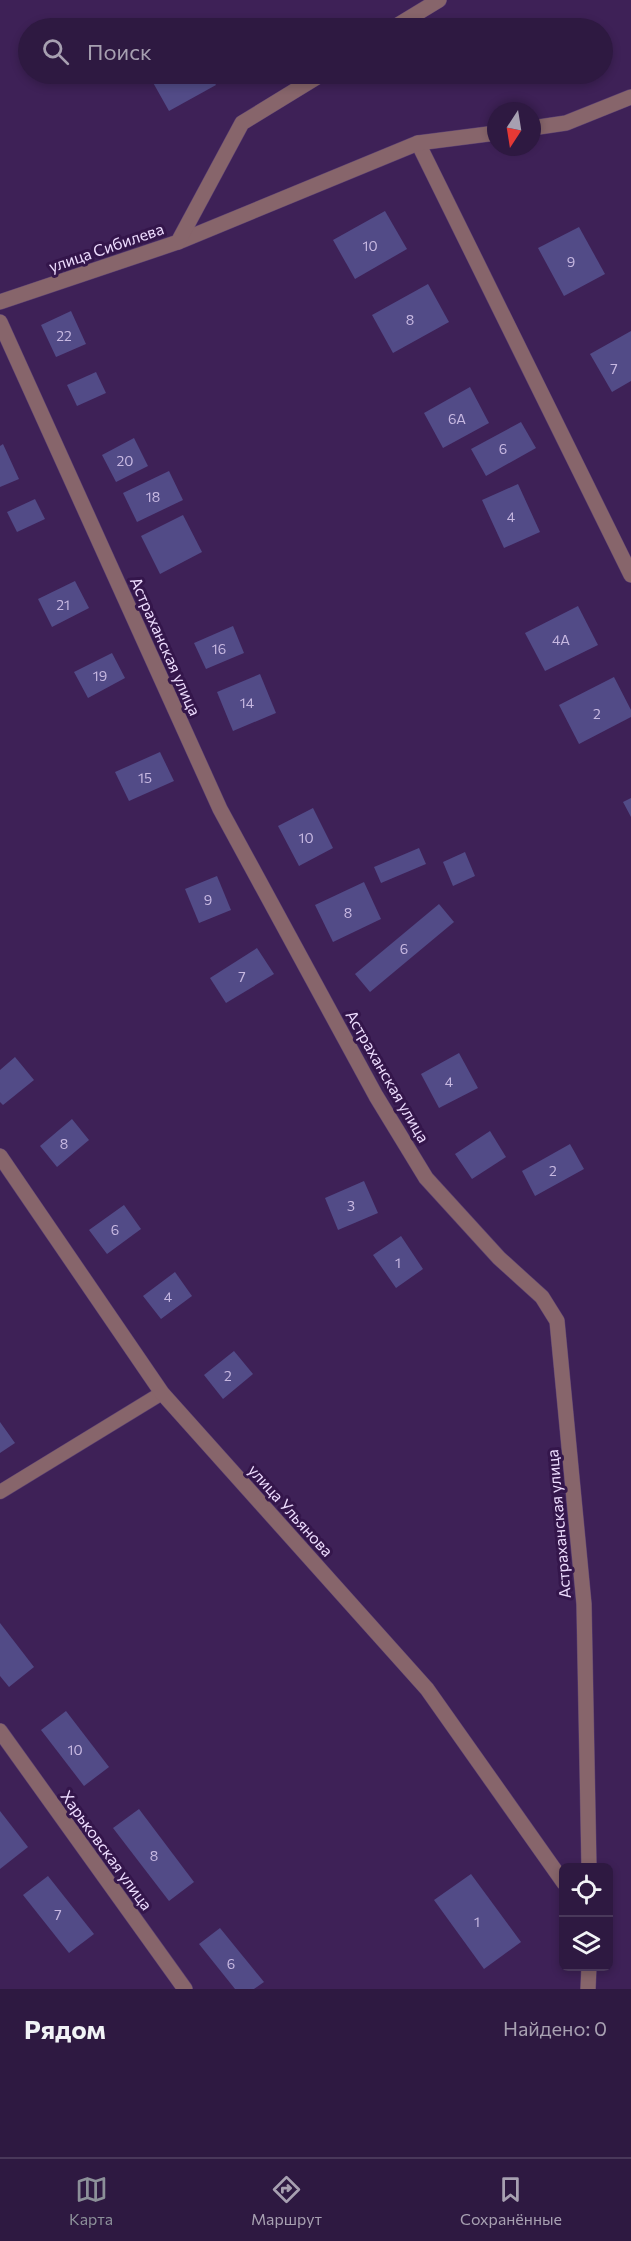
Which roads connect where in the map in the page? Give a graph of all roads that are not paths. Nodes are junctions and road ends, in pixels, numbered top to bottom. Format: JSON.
{"nodes":[{"id":1,"x":439,"y":0,"type":"edge"},
{"id":2,"x":409,"y":18,"type":"edge"},
{"id":3,"x":305,"y":84,"type":"edge"},
{"id":4,"x":631,"y":98,"type":"edge"},
{"id":5,"x":541,"y":127,"type":"edge"},
{"id":6,"x":487,"y":134,"type":"edge"},
{"id":7,"x":418,"y":143,"type":"junction"},
{"id":8,"x":178,"y":242,"type":"junction"},
{"id":9,"x":0,"y":302,"type":"edge"},
{"id":10,"x":0,"y":322,"type":"edge"},
{"id":11,"x":631,"y":575,"type":"edge"},
{"id":12,"x":0,"y":1156,"type":"edge"},
{"id":13,"x":162,"y":1393,"type":"junction"},
{"id":14,"x":0,"y":1492,"type":"edge"},
{"id":15,"x":0,"y":1731,"type":"edge"},
{"id":16,"x":589,"y":1863,"type":"edge"},
{"id":17,"x":559,"y":1876,"type":"edge"},
{"id":18,"x":589,"y":1971,"type":"edge"},
{"id":19,"x":185,"y":1989,"type":"edge"},
{"id":20,"x":588,"y":1989,"type":"edge"}],
"edges":[{"from":1,"to":2,"type":"street"},
{"from":3,"to":8,"type":"street","name":"улица Сибилева"},
{"from":4,"to":5,"type":"street"},
{"from":6,"to":7,"type":"street"},
{"from":7,"to":8,"type":"street"},
{"from":7,"to":11,"type":"street"},
{"from":8,"to":9,"type":"street","name":"улица Сибилева"},
{"from":10,"to":16,"type":"street","name":"Астраханская улица"},
{"from":12,"to":13,"type":"street","name":"улица Ульянова"},
{"from":13,"to":14,"type":"lane"},
{"from":13,"to":17,"type":"street","name":"улица Ульянова"},
{"from":15,"to":19,"type":"street","name":"Харьковская улица"},
{"from":18,"to":20,"type":"street"}]}
